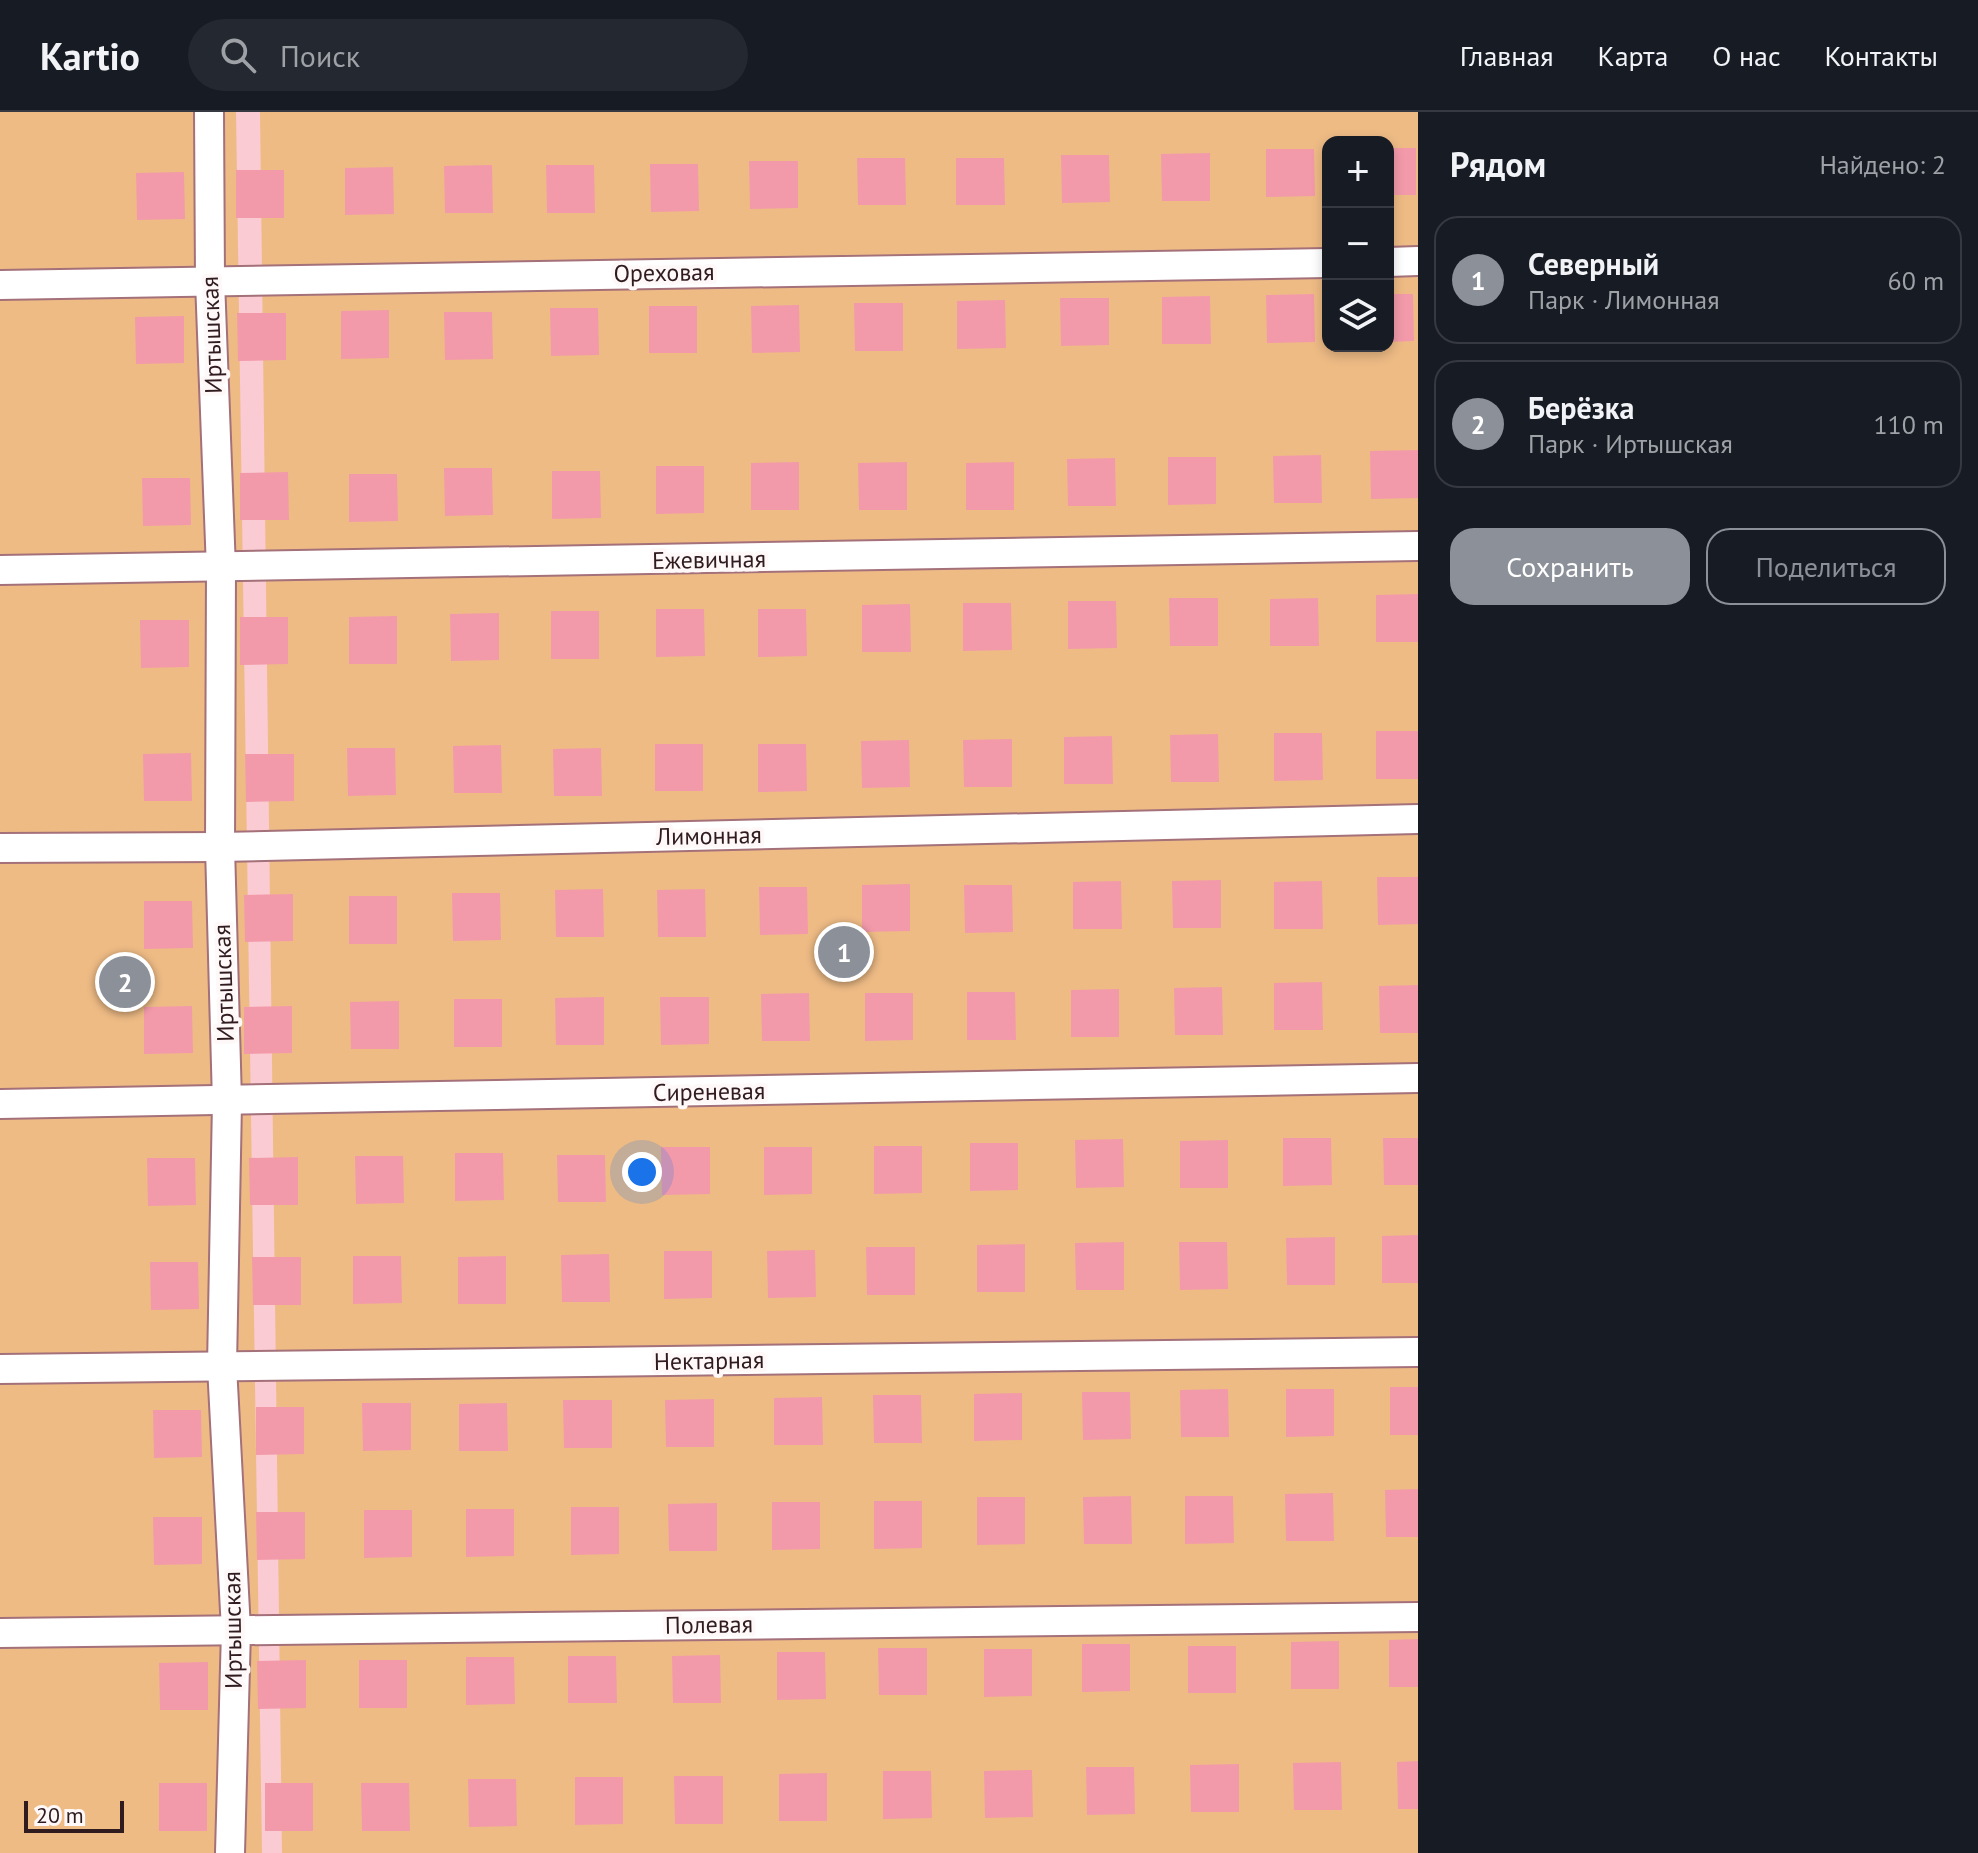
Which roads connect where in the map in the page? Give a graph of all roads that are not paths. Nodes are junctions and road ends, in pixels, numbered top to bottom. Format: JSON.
{"nodes":[{"id":1,"x":209,"y":112,"type":"edge"},
{"id":2,"x":1418,"y":261,"type":"edge"},
{"id":3,"x":1394,"y":262,"type":"edge"},
{"id":4,"x":1322,"y":263,"type":"edge"},
{"id":5,"x":210,"y":281,"type":"junction"},
{"id":6,"x":0,"y":285,"type":"edge"},
{"id":7,"x":1418,"y":546,"type":"edge"},
{"id":8,"x":221,"y":569,"type":"junction"},
{"id":9,"x":0,"y":570,"type":"edge"},
{"id":10,"x":1418,"y":819,"type":"edge"},
{"id":11,"x":220,"y":847,"type":"junction"},
{"id":12,"x":0,"y":848,"type":"edge"},
{"id":13,"x":1418,"y":1078,"type":"edge"},
{"id":14,"x":227,"y":1102,"type":"junction"},
{"id":15,"x":0,"y":1104,"type":"edge"},
{"id":16,"x":1418,"y":1352,"type":"edge"},
{"id":17,"x":222,"y":1366,"type":"junction"},
{"id":18,"x":0,"y":1369,"type":"edge"},
{"id":19,"x":1418,"y":1617,"type":"edge"},
{"id":20,"x":236,"y":1630,"type":"junction"},
{"id":21,"x":0,"y":1633,"type":"edge"},
{"id":22,"x":230,"y":1853,"type":"edge"}],
"edges":[{"from":1,"to":5,"type":"street","name":"Иртышская"},
{"from":2,"to":3,"type":"street"},
{"from":4,"to":5,"type":"street","name":"Ореховая"},
{"from":5,"to":6,"type":"street","name":"Ореховая"},
{"from":5,"to":8,"type":"street","name":"Иртышская"},
{"from":7,"to":8,"type":"street","name":"Ежевичная"},
{"from":8,"to":9,"type":"street","name":"Ежевичная"},
{"from":8,"to":11,"type":"street","name":"Иртышская"},
{"from":10,"to":11,"type":"street","name":"Лимонная"},
{"from":11,"to":12,"type":"street","name":"Лимонная"},
{"from":11,"to":14,"type":"street","name":"Иртышская"},
{"from":13,"to":14,"type":"street","name":"Сиреневая"},
{"from":14,"to":15,"type":"street","name":"Сиреневая"},
{"from":14,"to":17,"type":"street","name":"Иртышская"},
{"from":16,"to":17,"type":"street","name":"Нектарная"},
{"from":17,"to":18,"type":"street","name":"Нектарная"},
{"from":17,"to":20,"type":"street","name":"Иртышская"},
{"from":19,"to":20,"type":"street","name":"Полевая"},
{"from":20,"to":21,"type":"street","name":"Полевая"},
{"from":20,"to":22,"type":"street","name":"Иртышская"}]}
